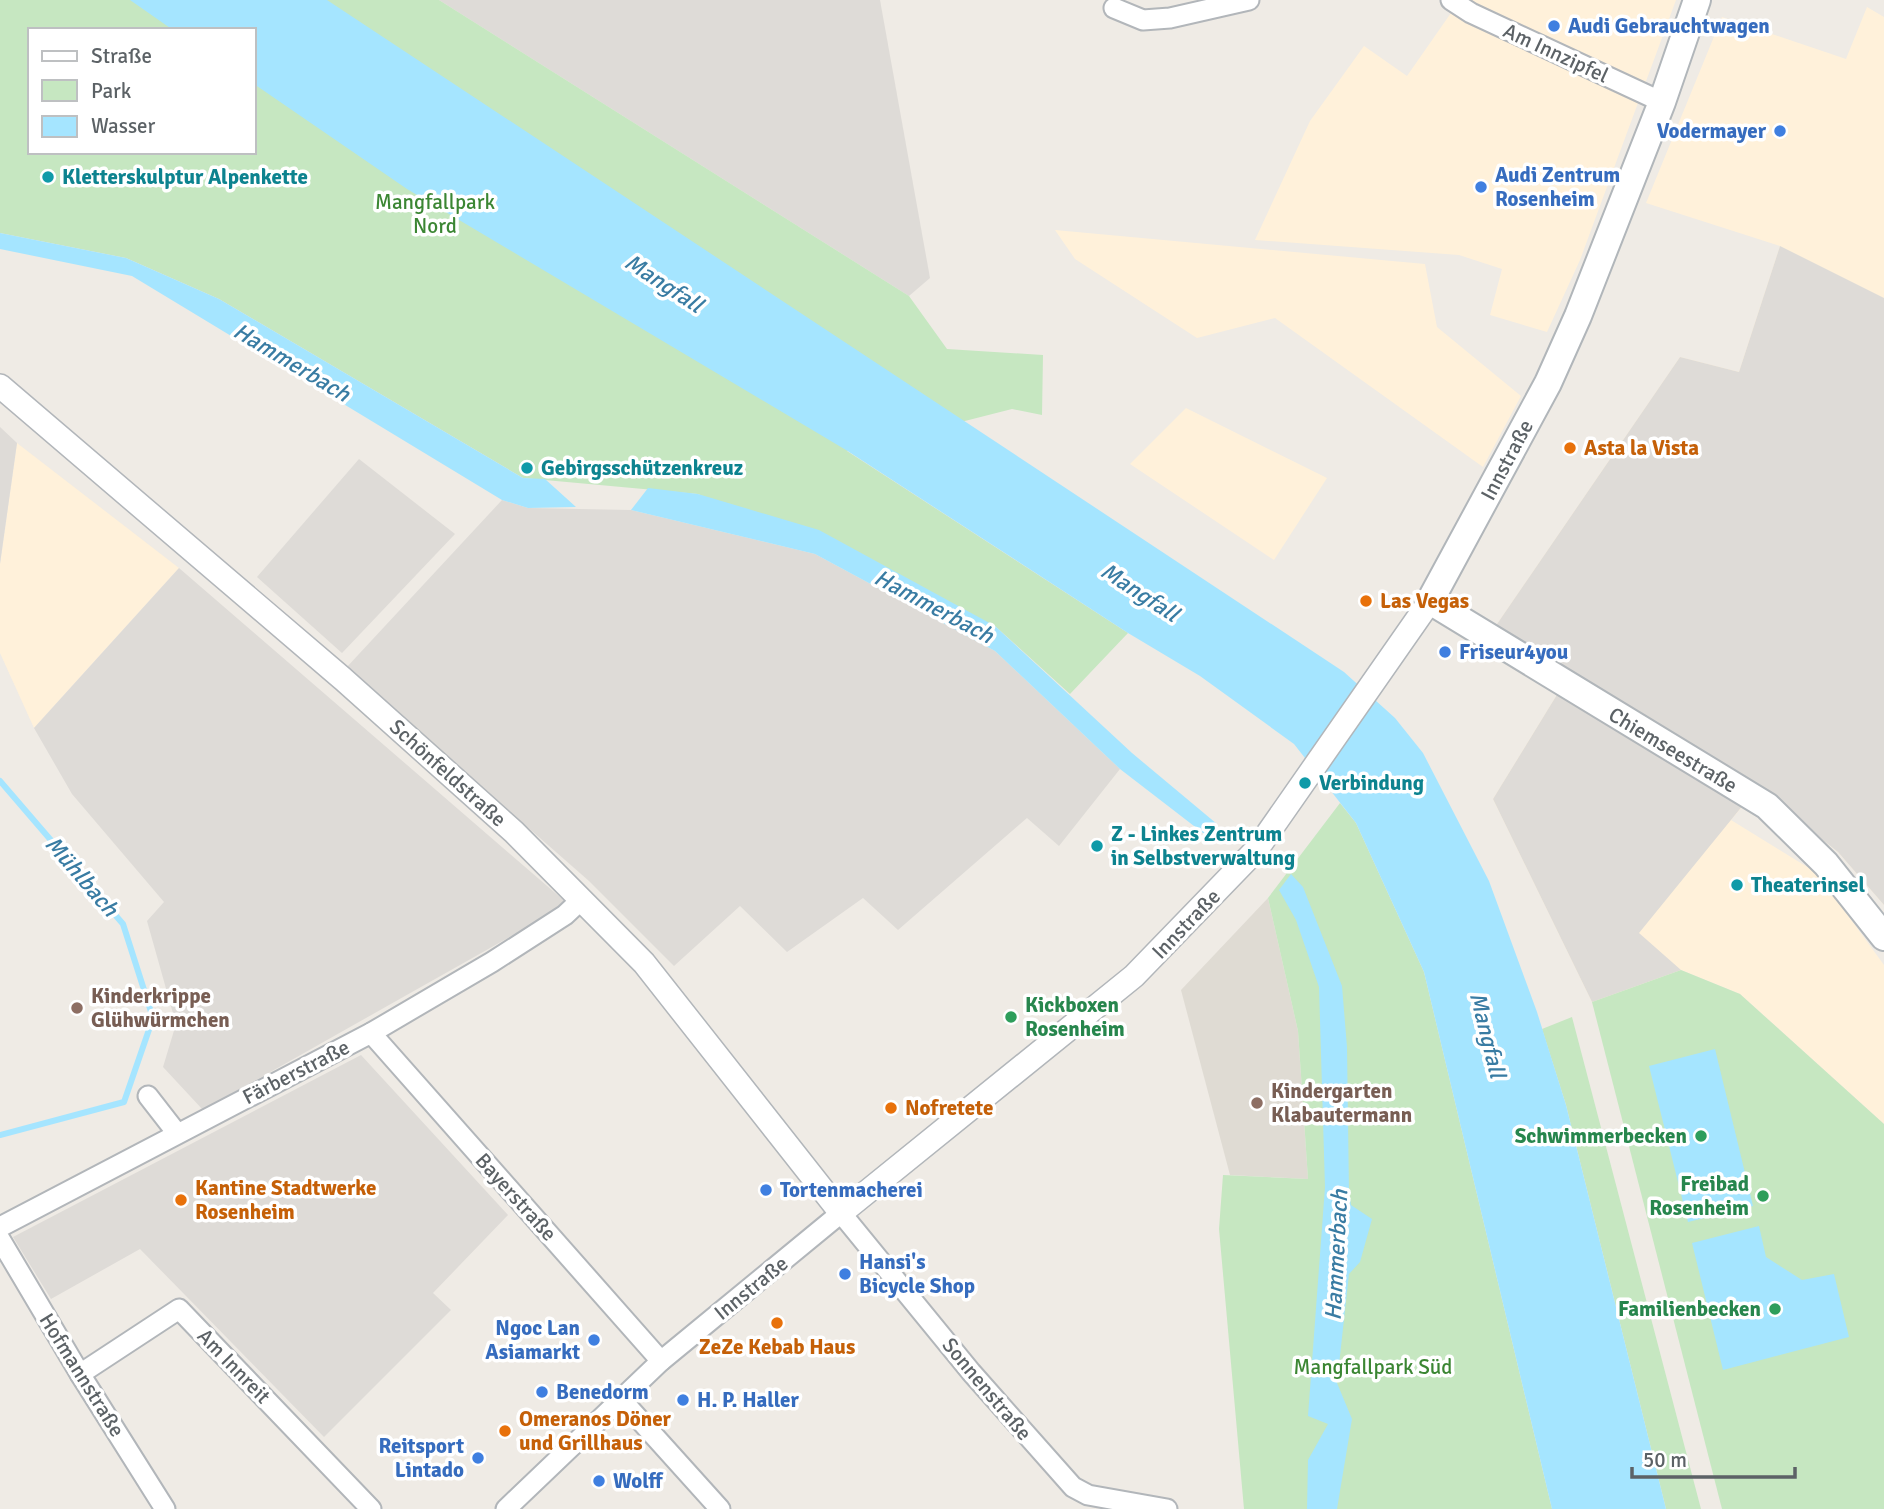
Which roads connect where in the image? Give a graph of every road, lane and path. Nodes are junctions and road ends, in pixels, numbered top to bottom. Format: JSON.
{"nodes":[{"id":1,"x":1249,"y":0,"type":"edge"},
{"id":2,"x":1451,"y":0,"type":"edge"},
{"id":3,"x":1697,"y":0,"type":"edge"},
{"id":4,"x":1114,"y":8,"type":"dead end"},
{"id":5,"x":1662,"y":102,"type":"junction"},
{"id":6,"x":0,"y":386,"type":"edge"},
{"id":7,"x":1430,"y":601,"type":"junction"},
{"id":8,"x":581,"y":900,"type":"junction"},
{"id":9,"x":1884,"y":937,"type":"edge"},
{"id":10,"x":371,"y":1033,"type":"junction"},
{"id":11,"x":148,"y":1096,"type":"dead end"},
{"id":12,"x":176,"y":1132,"type":"junction"},
{"id":13,"x":841,"y":1213,"type":"junction"},
{"id":14,"x":0,"y":1227,"type":"edge"},
{"id":15,"x":0,"y":1239,"type":"edge"},
{"id":16,"x":662,"y":1361,"type":"junction"},
{"id":17,"x":80,"y":1374,"type":"junction"},
{"id":18,"x":620,"y":1398,"type":"junction"},
{"id":19,"x":166,"y":1509,"type":"edge"},
{"id":20,"x":371,"y":1509,"type":"edge"},
{"id":21,"x":506,"y":1509,"type":"edge"},
{"id":22,"x":720,"y":1509,"type":"edge"},
{"id":23,"x":1167,"y":1509,"type":"edge"}],
"edges":[{"from":1,"to":4,"type":"street"},
{"from":2,"to":5,"type":"street","name":"Am Innzipfel"},
{"from":3,"to":5,"type":"main road","name":"Innstraße"},
{"from":5,"to":7,"type":"main road","name":"Innstraße"},
{"from":6,"to":8,"type":"street","name":"Schönfeldstraße"},
{"from":7,"to":9,"type":"main road","name":"Chiemseestraße"},
{"from":7,"to":13,"type":"street","name":"Innstraße"},
{"from":8,"to":10,"type":"street","name":"Färberstraße"},
{"from":8,"to":13,"type":"street","name":"Schönfeldstraße"},
{"from":10,"to":12,"type":"street","name":"Färberstraße"},
{"from":10,"to":16,"type":"street","name":"Bayerstraße"},
{"from":11,"to":12,"type":"street"},
{"from":12,"to":14,"type":"street","name":"Färberstraße"},
{"from":13,"to":16,"type":"street","name":"Innstraße"},
{"from":13,"to":23,"type":"street","name":"Sonnenstraße"},
{"from":15,"to":17,"type":"street","name":"Hofmannstraße"},
{"from":16,"to":18,"type":"street","name":"Innstraße"},
{"from":17,"to":19,"type":"street","name":"Hofmannstraße"},
{"from":17,"to":20,"type":"street","name":"Am Innreit"},
{"from":18,"to":21,"type":"street","name":"Innstraße"},
{"from":18,"to":22,"type":"street"}]}
